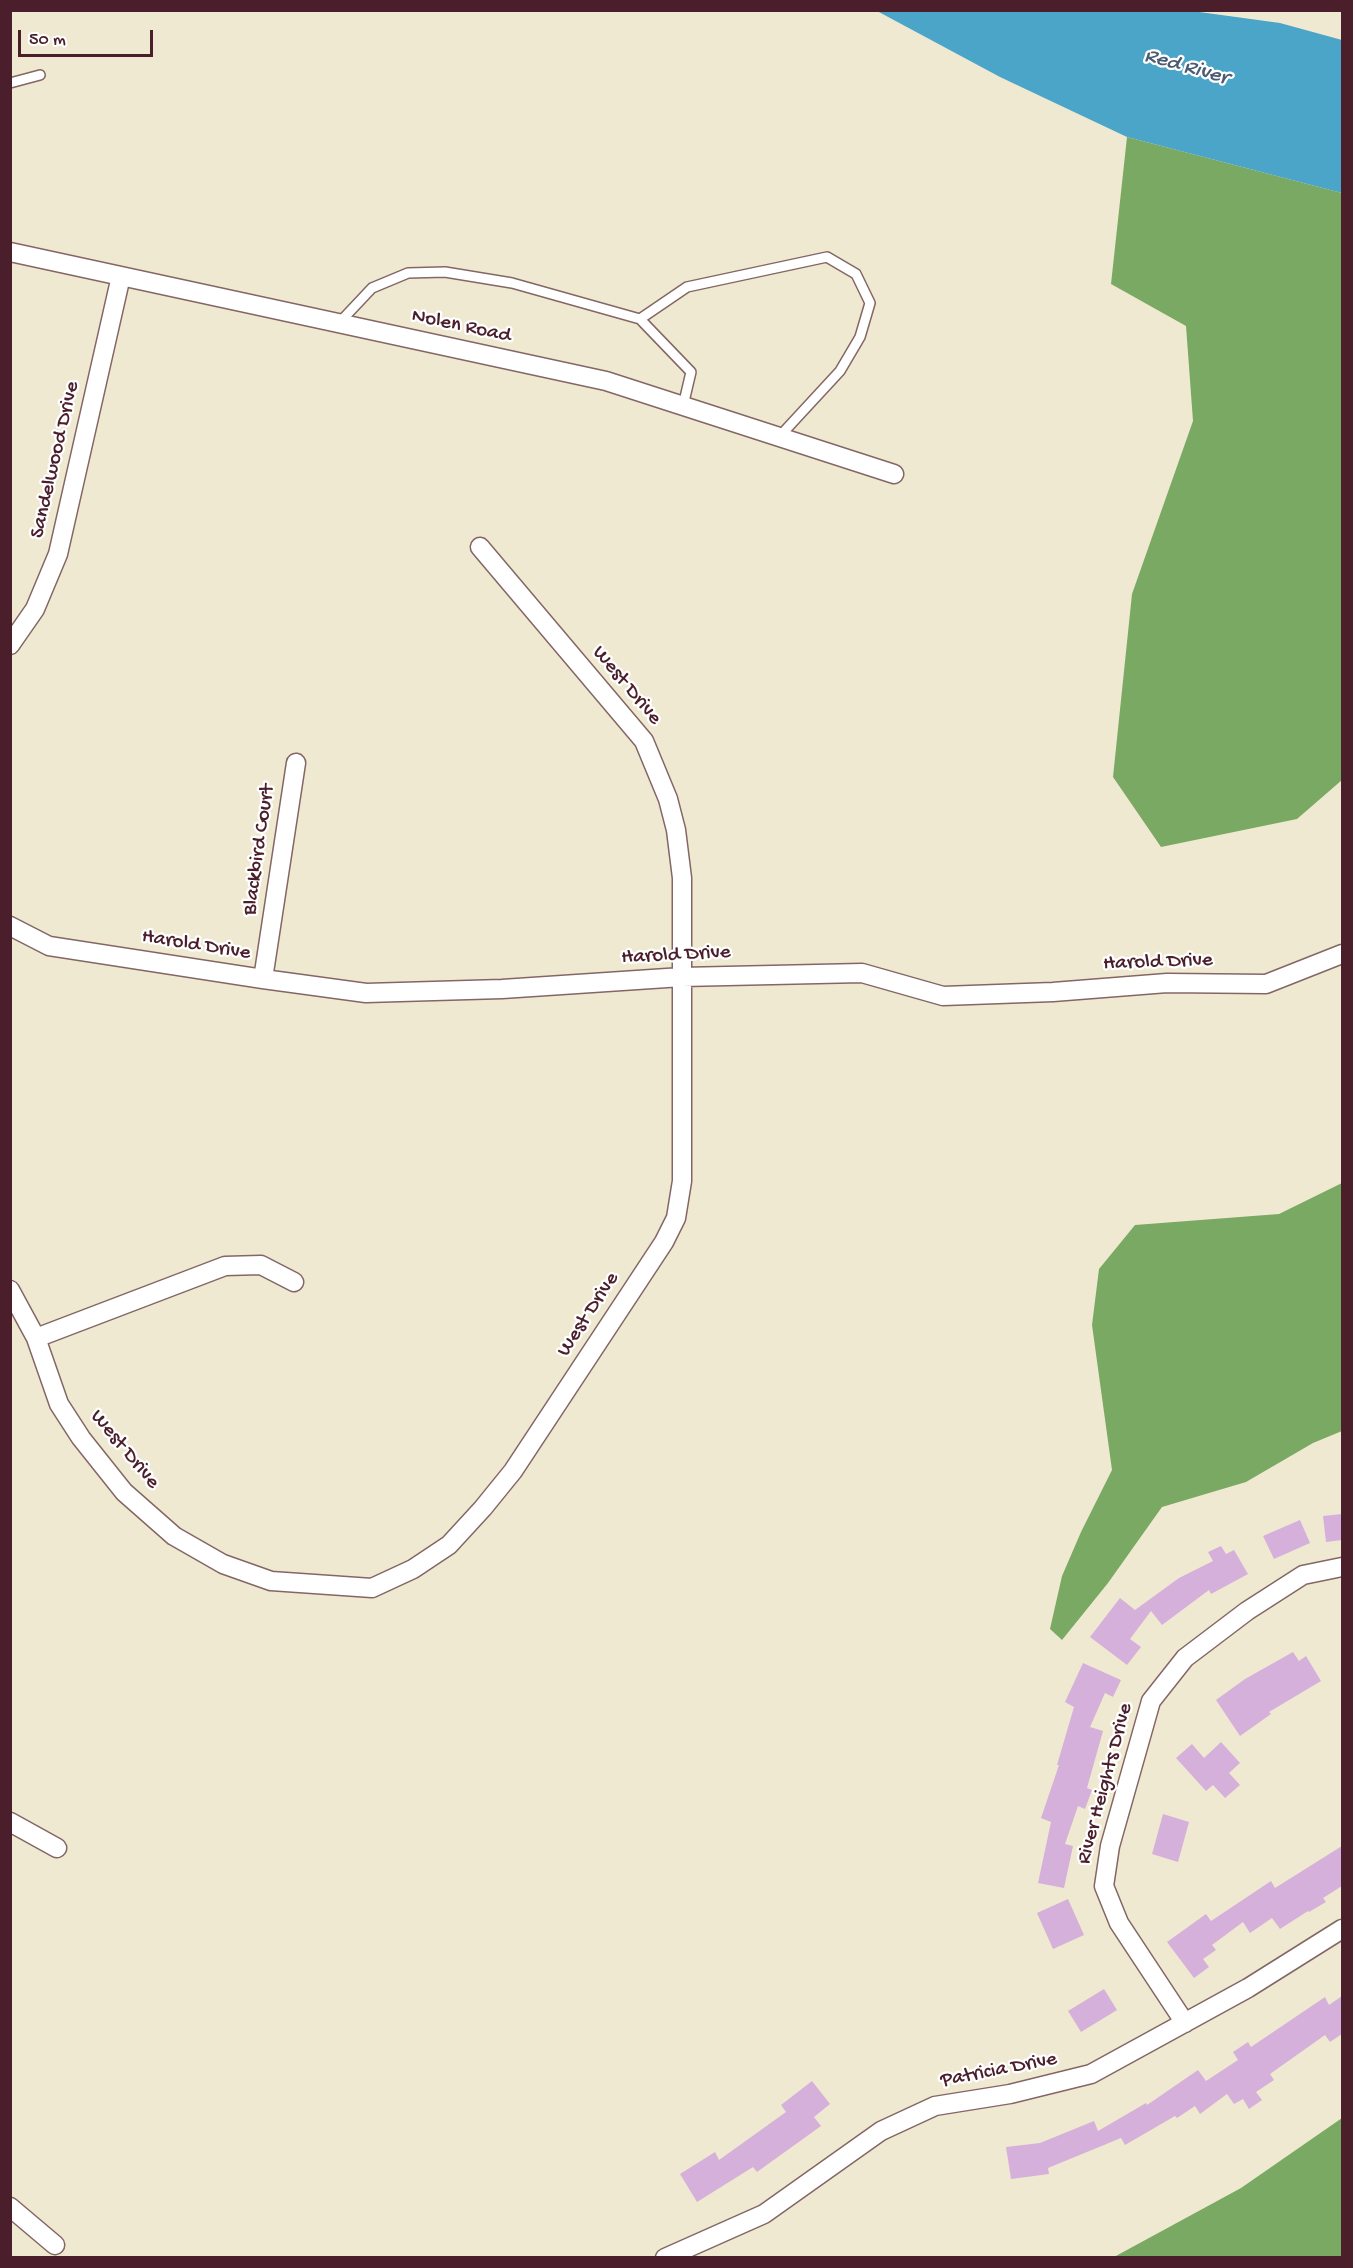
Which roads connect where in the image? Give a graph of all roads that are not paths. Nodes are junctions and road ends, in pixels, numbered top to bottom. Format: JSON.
{"nodes":[{"id":1,"x":40,"y":75,"type":"dead end"},
{"id":2,"x":10,"y":82,"type":"edge"},
{"id":3,"x":10,"y":252,"type":"edge"},
{"id":4,"x":121,"y":276,"type":"junction"},
{"id":5,"x":640,"y":319,"type":"junction"},
{"id":6,"x":339,"y":323,"type":"junction"},
{"id":7,"x":683,"y":406,"type":"junction"},
{"id":8,"x":778,"y":437,"type":"junction"},
{"id":9,"x":894,"y":474,"type":"dead end"},
{"id":10,"x":480,"y":547,"type":"dead end"},
{"id":11,"x":10,"y":645,"type":"edge"},
{"id":12,"x":296,"y":763,"type":"dead end"},
{"id":13,"x":10,"y":926,"type":"edge"},
{"id":14,"x":1342,"y":954,"type":"edge"},
{"id":15,"x":682,"y":977,"type":"junction"},
{"id":16,"x":263,"y":979,"type":"junction"},
{"id":17,"x":294,"y":1282,"type":"dead end"},
{"id":18,"x":10,"y":1290,"type":"edge"},
{"id":19,"x":36,"y":1338,"type":"junction"},
{"id":20,"x":1342,"y":1567,"type":"edge"},
{"id":21,"x":10,"y":1822,"type":"edge"},
{"id":22,"x":57,"y":1848,"type":"dead end"},
{"id":23,"x":1342,"y":1929,"type":"edge"},
{"id":24,"x":1185,"y":2024,"type":"junction"},
{"id":25,"x":10,"y":2207,"type":"edge"},
{"id":26,"x":55,"y":2245,"type":"dead end"},
{"id":27,"x":665,"y":2258,"type":"edge"}],
"edges":[{"from":1,"to":2,"type":"lane"},
{"from":3,"to":4,"type":"street","name":"Nolen Road"},
{"from":4,"to":6,"type":"street","name":"Nolen Road"},
{"from":4,"to":11,"type":"street","name":"Sandelwood Drive"},
{"from":5,"to":6,"type":"lane"},
{"from":5,"to":7,"type":"lane"},
{"from":5,"to":8,"type":"lane"},
{"from":6,"to":7,"type":"street","name":"Nolen Road"},
{"from":7,"to":8,"type":"street","name":"Nolen Road"},
{"from":8,"to":9,"type":"street","name":"Nolen Road"},
{"from":10,"to":15,"type":"street","name":"West Drive"},
{"from":12,"to":16,"type":"street","name":"Blackbird Court"},
{"from":13,"to":16,"type":"street","name":"Harold Drive"},
{"from":14,"to":15,"type":"street","name":"Harold Drive"},
{"from":15,"to":16,"type":"street","name":"Harold Drive"},
{"from":15,"to":19,"type":"street","name":"West Drive"},
{"from":17,"to":19,"type":"street"},
{"from":18,"to":19,"type":"street","name":"West Drive"},
{"from":20,"to":24,"type":"street","name":"River Heights Drive"},
{"from":21,"to":22,"type":"street"},
{"from":23,"to":24,"type":"street","name":"Patricia Drive"},
{"from":24,"to":27,"type":"street","name":"Patricia Drive"},
{"from":25,"to":26,"type":"street"}]}
